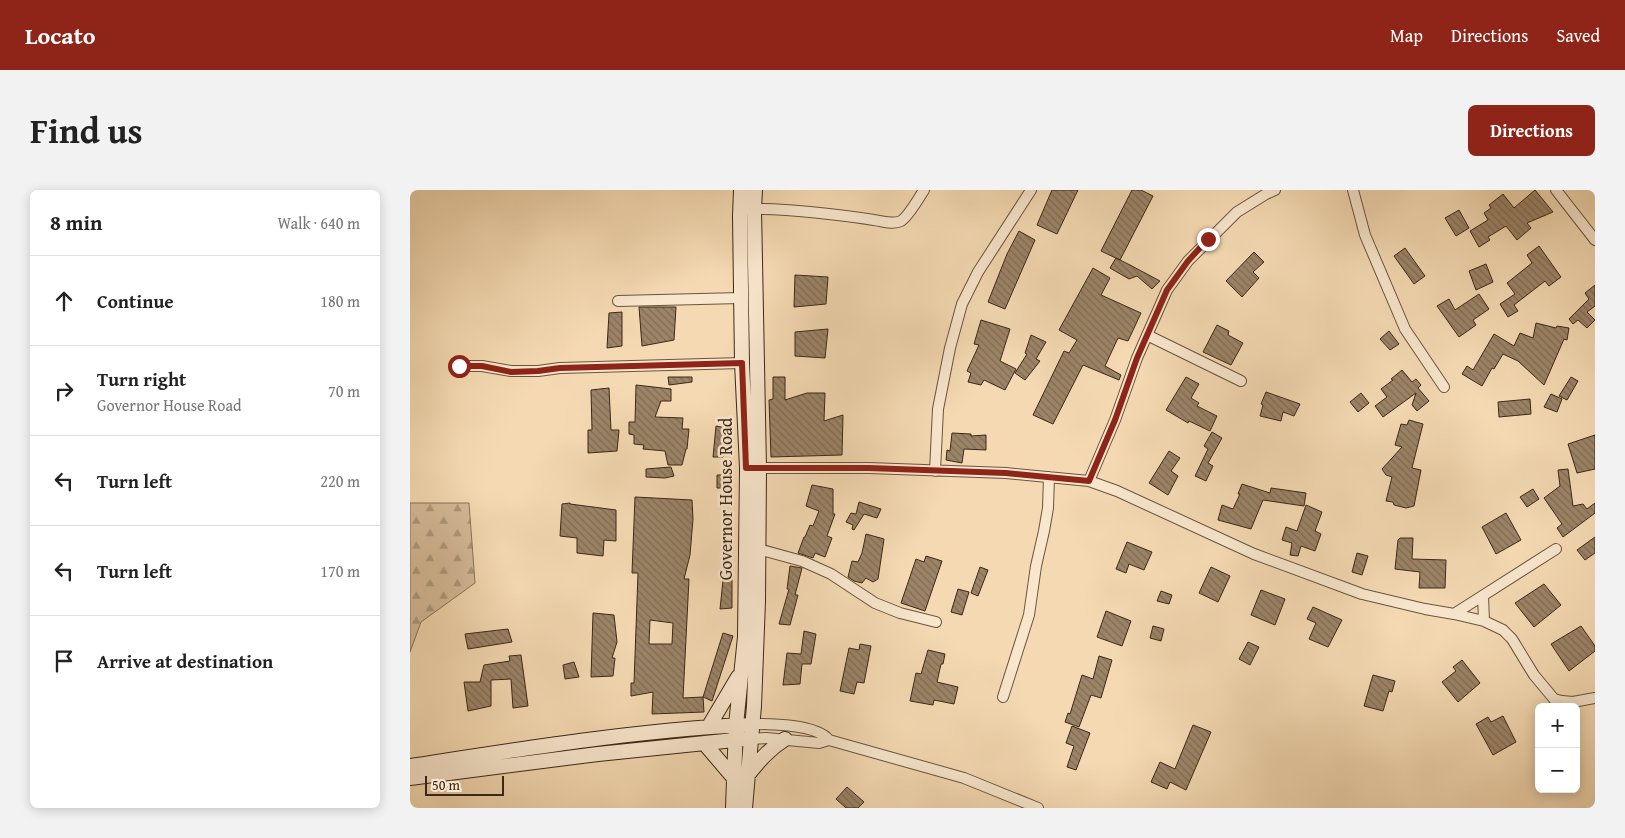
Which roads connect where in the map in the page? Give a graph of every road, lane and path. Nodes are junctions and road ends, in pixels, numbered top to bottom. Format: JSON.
{"nodes":[{"id":1,"x":741,"y":190,"type":"edge"},
{"id":2,"x":755,"y":190,"type":"edge"},
{"id":3,"x":924,"y":190,"type":"edge"},
{"id":4,"x":1031,"y":190,"type":"edge"},
{"id":5,"x":1274,"y":190,"type":"edge"},
{"id":6,"x":1352,"y":190,"type":"edge"},
{"id":7,"x":1556,"y":190,"type":"edge"},
{"id":8,"x":754,"y":209,"type":"junction"},
{"id":9,"x":1595,"y":240,"type":"edge"},
{"id":10,"x":741,"y":298,"type":"junction"},
{"id":11,"x":618,"y":300,"type":"dead end"},
{"id":12,"x":1147,"y":335,"type":"junction"},
{"id":13,"x":742,"y":363,"type":"junction"},
{"id":14,"x":459,"y":366,"type":"dead end"},
{"id":15,"x":1241,"y":381,"type":"dead end"},
{"id":16,"x":1444,"y":387,"type":"dead end"},
{"id":17,"x":753,"y":468,"type":"junction"},
{"id":18,"x":935,"y":471,"type":"junction"},
{"id":19,"x":1049,"y":476,"type":"junction"},
{"id":20,"x":1089,"y":481,"type":"junction"},
{"id":21,"x":758,"y":549,"type":"junction"},
{"id":22,"x":1556,"y":549,"type":"dead end"},
{"id":23,"x":1482,"y":596,"type":"junction"},
{"id":24,"x":1454,"y":614,"type":"junction"},
{"id":25,"x":1484,"y":621,"type":"junction"},
{"id":26,"x":936,"y":622,"type":"dead end"},
{"id":27,"x":741,"y":672,"type":"junction"},
{"id":28,"x":1004,"y":697,"type":"dead end"},
{"id":29,"x":1595,"y":698,"type":"edge"},
{"id":30,"x":752,"y":724,"type":"junction"},
{"id":31,"x":709,"y":726,"type":"junction"},
{"id":32,"x":736,"y":732,"type":"junction"},
{"id":33,"x":750,"y":739,"type":"junction"},
{"id":34,"x":784,"y":739,"type":"junction"},
{"id":35,"x":829,"y":740,"type":"junction"},
{"id":36,"x":704,"y":743,"type":"junction"},
{"id":37,"x":410,"y":766,"type":"edge"},
{"id":38,"x":740,"y":777,"type":"junction"},
{"id":39,"x":410,"y":778,"type":"edge"},
{"id":40,"x":733,"y":808,"type":"edge"},
{"id":41,"x":745,"y":808,"type":"edge"},
{"id":42,"x":1038,"y":808,"type":"edge"}],
"edges":[{"from":1,"to":10,"type":"main road","name":"Governor House Road"},
{"from":2,"to":8,"type":"main road","name":"Governor House Road"},
{"from":3,"to":8,"type":"street"},
{"from":4,"to":18,"type":"street"},
{"from":5,"to":12,"type":"street"},
{"from":6,"to":16,"type":"street"},
{"from":7,"to":9,"type":"street"},
{"from":8,"to":17,"type":"main road","name":"Governor House Road"},
{"from":10,"to":11,"type":"street"},
{"from":10,"to":13,"type":"main road","name":"Governor House Road"},
{"from":12,"to":15,"type":"street"},
{"from":12,"to":20,"type":"street"},
{"from":13,"to":14,"type":"street"},
{"from":13,"to":17,"type":"main road","name":"Governor House Road"},
{"from":17,"to":18,"type":"street"},
{"from":17,"to":21,"type":"main road","name":"Governor House Road"},
{"from":17,"to":27,"type":"main road","name":"Governor House Road"},
{"from":18,"to":19,"type":"street"},
{"from":19,"to":20,"type":"street"},
{"from":19,"to":28,"type":"street"},
{"from":20,"to":24,"type":"street"},
{"from":21,"to":26,"type":"street"},
{"from":21,"to":30,"type":"main road","name":"Governor House Road"},
{"from":22,"to":23,"type":"street"},
{"from":23,"to":24,"type":"street"},
{"from":23,"to":25,"type":"street"},
{"from":24,"to":25,"type":"street"},
{"from":25,"to":29,"type":"street"},
{"from":27,"to":31,"type":"main road"},
{"from":27,"to":32,"type":"main road","name":"Governor House Road"},
{"from":30,"to":32,"type":"main road"},
{"from":30,"to":33,"type":"main road","name":"Governor House Road"},
{"from":30,"to":35,"type":"street"},
{"from":31,"to":32,"type":"main road"},
{"from":31,"to":37,"type":"main road"},
{"from":32,"to":33,"type":"main road"},
{"from":32,"to":36,"type":"main road"},
{"from":32,"to":38,"type":"main road","name":"Governor House Road"},
{"from":33,"to":34,"type":"street"},
{"from":33,"to":38,"type":"main road","name":"Governor House Road"},
{"from":34,"to":35,"type":"street"},
{"from":34,"to":38,"type":"main road"},
{"from":35,"to":42,"type":"street"},
{"from":36,"to":38,"type":"main road"},
{"from":36,"to":39,"type":"main road"},
{"from":38,"to":40,"type":"main road","name":"Governor House Road"},
{"from":38,"to":41,"type":"main road","name":"Governor House Road"}]}
